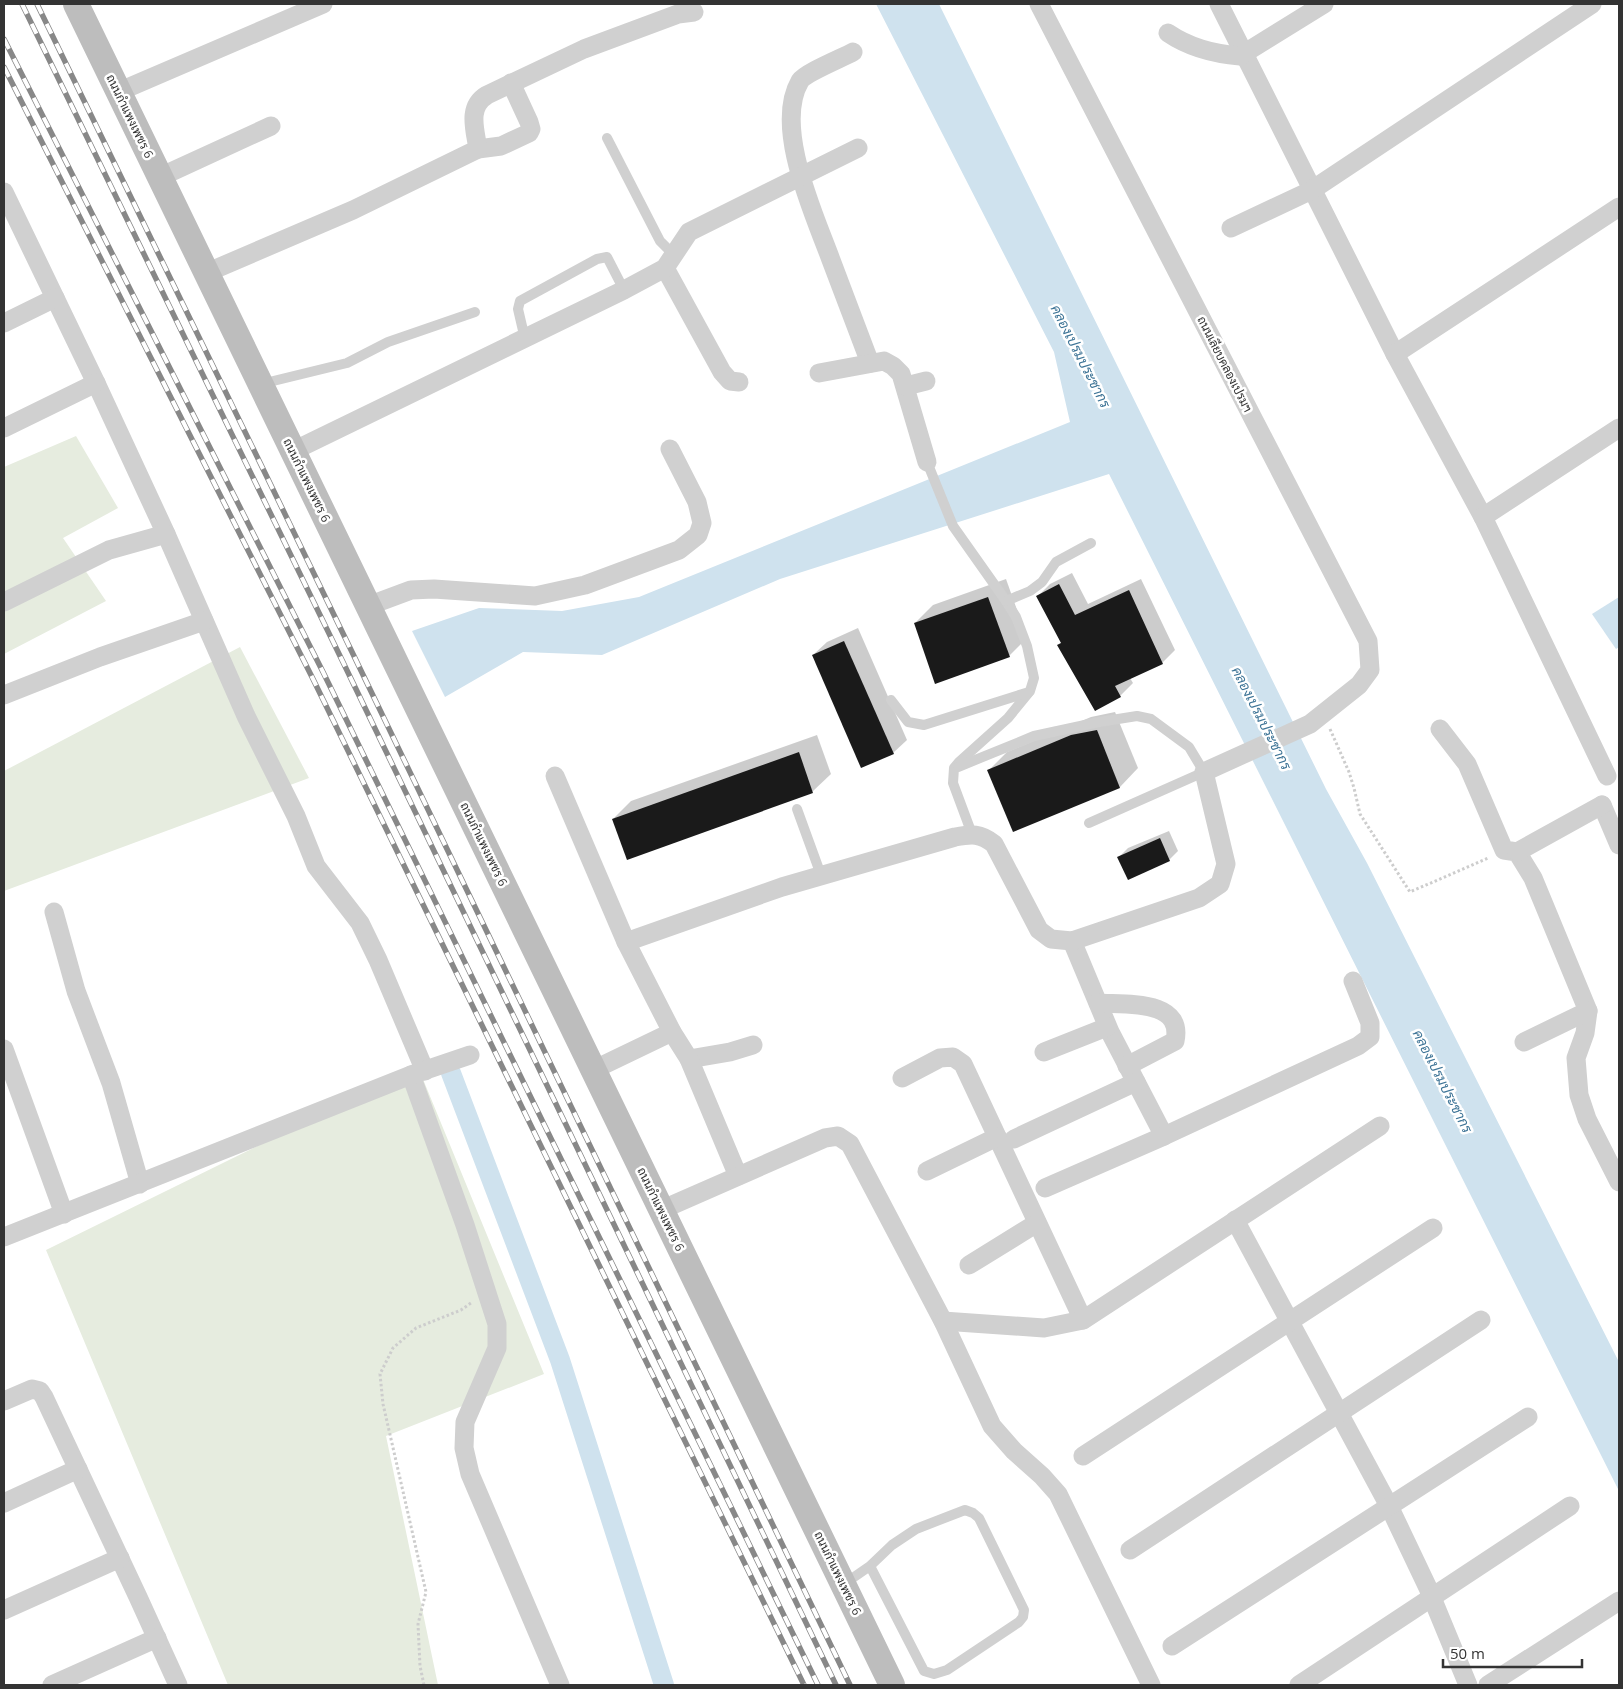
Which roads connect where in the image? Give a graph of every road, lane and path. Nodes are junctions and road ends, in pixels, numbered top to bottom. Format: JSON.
{"nodes":[{"id":1,"x":76,"y":4,"type":"edge"},
{"id":2,"x":323,"y":4,"type":"edge"},
{"id":3,"x":1039,"y":4,"type":"edge"},
{"id":4,"x":1220,"y":4,"type":"edge"},
{"id":5,"x":1324,"y":4,"type":"edge"},
{"id":6,"x":1592,"y":4,"type":"edge"},
{"id":7,"x":694,"y":12,"type":"dead end"},
{"id":8,"x":1168,"y":33,"type":"dead end"},
{"id":9,"x":853,"y":52,"type":"dead end"},
{"id":10,"x":1244,"y":54,"type":"junction"},
{"id":11,"x":511,"y":83,"type":"junction"},
{"id":12,"x":118,"y":92,"type":"junction"},
{"id":13,"x":271,"y":126,"type":"dead end"},
{"id":14,"x":607,"y":138,"type":"dead end"},
{"id":15,"x":858,"y":148,"type":"dead end"},
{"id":16,"x":478,"y":149,"type":"junction"},
{"id":17,"x":160,"y":177,"type":"junction"},
{"id":18,"x":800,"y":178,"type":"junction"},
{"id":19,"x":1312,"y":190,"type":"junction"},
{"id":20,"x":4,"y":192,"type":"edge"},
{"id":21,"x":1619,"y":207,"type":"edge"},
{"id":22,"x":1232,"y":228,"type":"dead end"},
{"id":23,"x":670,"y":262,"type":"junction"},
{"id":24,"x":206,"y":273,"type":"junction"},
{"id":25,"x":624,"y":290,"type":"junction"},
{"id":26,"x":56,"y":298,"type":"junction"},
{"id":27,"x":475,"y":312,"type":"dead end"},
{"id":28,"x":4,"y":323,"type":"edge"},
{"id":29,"x":525,"y":338,"type":"junction"},
{"id":30,"x":1395,"y":354,"type":"junction"},
{"id":31,"x":870,"y":363,"type":"junction"},
{"id":32,"x":819,"y":373,"type":"dead end"},
{"id":33,"x":926,"y":381,"type":"dead end"},
{"id":34,"x":739,"y":382,"type":"dead end"},
{"id":35,"x":96,"y":383,"type":"junction"},
{"id":36,"x":260,"y":385,"type":"junction"},
{"id":37,"x":906,"y":386,"type":"junction"},
{"id":38,"x":4,"y":428,"type":"edge"},
{"id":39,"x":1619,"y":428,"type":"edge"},
{"id":40,"x":670,"y":449,"type":"dead end"},
{"id":41,"x":293,"y":451,"type":"junction"},
{"id":42,"x":927,"y":462,"type":"joint"},
{"id":43,"x":1483,"y":517,"type":"junction"},
{"id":44,"x":166,"y":534,"type":"junction"},
{"id":45,"x":1091,"y":543,"type":"dead end"},
{"id":46,"x":1006,"y":600,"type":"junction"},
{"id":47,"x":4,"y":602,"type":"edge"},
{"id":48,"x":368,"y":606,"type":"junction"},
{"id":49,"x":204,"y":621,"type":"junction"},
{"id":50,"x":1030,"y":692,"type":"junction"},
{"id":51,"x":4,"y":695,"type":"edge"},
{"id":52,"x":891,"y":700,"type":"dead end"},
{"id":53,"x":1316,"y":719,"type":"junction"},
{"id":54,"x":1440,"y":728,"type":"dead end"},
{"id":55,"x":954,"y":768,"type":"junction"},
{"id":56,"x":1204,"y":772,"type":"junction"},
{"id":57,"x":1613,"y":772,"type":"edge"},
{"id":58,"x":555,"y":776,"type":"dead end"},
{"id":59,"x":1602,"y":805,"type":"junction"},
{"id":60,"x":797,"y":809,"type":"dead end"},
{"id":61,"x":1089,"y":823,"type":"dead end"},
{"id":62,"x":972,"y":834,"type":"junction"},
{"id":63,"x":1619,"y":844,"type":"edge"},
{"id":64,"x":1511,"y":851,"type":"junction"},
{"id":65,"x":821,"y":875,"type":"junction"},
{"id":66,"x":54,"y":912,"type":"dead end"},
{"id":67,"x":1072,"y":940,"type":"junction"},
{"id":68,"x":626,"y":942,"type":"junction"},
{"id":69,"x":1353,"y":981,"type":"dead end"},
{"id":70,"x":1098,"y":1003,"type":"junction"},
{"id":71,"x":1588,"y":1011,"type":"junction"},
{"id":72,"x":1108,"y":1026,"type":"junction"},
{"id":73,"x":672,"y":1032,"type":"junction"},
{"id":74,"x":1524,"y":1042,"type":"dead end"},
{"id":75,"x":753,"y":1044,"type":"dead end"},
{"id":76,"x":4,"y":1049,"type":"edge"},
{"id":77,"x":1044,"y":1052,"type":"dead end"},
{"id":78,"x":470,"y":1055,"type":"dead end"},
{"id":79,"x":689,"y":1059,"type":"junction"},
{"id":80,"x":593,"y":1070,"type":"junction"},
{"id":81,"x":418,"y":1073,"type":"junction"},
{"id":82,"x":1132,"y":1074,"type":"junction"},
{"id":83,"x":902,"y":1078,"type":"dead end"},
{"id":84,"x":1380,"y":1126,"type":"dead end"},
{"id":85,"x":1164,"y":1136,"type":"junction"},
{"id":86,"x":1006,"y":1138,"type":"junction"},
{"id":87,"x":927,"y":1171,"type":"dead end"},
{"id":88,"x":738,"y":1176,"type":"junction"},
{"id":89,"x":1619,"y":1182,"type":"edge"},
{"id":90,"x":140,"y":1184,"type":"junction"},
{"id":91,"x":1045,"y":1188,"type":"dead end"},
{"id":92,"x":661,"y":1210,"type":"junction"},
{"id":93,"x":64,"y":1214,"type":"junction"},
{"id":94,"x":1235,"y":1220,"type":"junction"},
{"id":95,"x":1038,"y":1223,"type":"junction"},
{"id":96,"x":1433,"y":1228,"type":"dead end"},
{"id":97,"x":4,"y":1237,"type":"edge"},
{"id":98,"x":969,"y":1265,"type":"dead end"},
{"id":99,"x":486,"y":1292,"type":"junction"},
{"id":100,"x":1083,"y":1320,"type":"junction"},
{"id":101,"x":1481,"y":1320,"type":"dead end"},
{"id":102,"x":943,"y":1321,"type":"junction"},
{"id":103,"x":1290,"y":1322,"type":"junction"},
{"id":104,"x":4,"y":1401,"type":"edge"},
{"id":105,"x":1339,"y":1412,"type":"junction"},
{"id":106,"x":1528,"y":1417,"type":"dead end"},
{"id":107,"x":1084,"y":1456,"type":"dead end"},
{"id":108,"x":78,"y":1469,"type":"junction"},
{"id":109,"x":4,"y":1504,"type":"edge"},
{"id":110,"x":1389,"y":1506,"type":"junction"},
{"id":111,"x":1570,"y":1506,"type":"dead end"},
{"id":112,"x":1130,"y":1550,"type":"dead end"},
{"id":113,"x":120,"y":1558,"type":"junction"},
{"id":114,"x":870,"y":1566,"type":"junction"},
{"id":115,"x":843,"y":1585,"type":"junction"},
{"id":116,"x":1431,"y":1597,"type":"junction"},
{"id":117,"x":1619,"y":1601,"type":"edge"},
{"id":118,"x":4,"y":1610,"type":"edge"},
{"id":119,"x":156,"y":1638,"type":"junction"},
{"id":120,"x":1172,"y":1646,"type":"dead end"},
{"id":121,"x":52,"y":1685,"type":"edge"},
{"id":122,"x":178,"y":1685,"type":"edge"},
{"id":123,"x":424,"y":1685,"type":"edge"},
{"id":124,"x":560,"y":1685,"type":"edge"},
{"id":125,"x":892,"y":1685,"type":"edge"},
{"id":126,"x":1151,"y":1685,"type":"edge"},
{"id":127,"x":1299,"y":1685,"type":"edge"},
{"id":128,"x":1468,"y":1685,"type":"edge"},
{"id":129,"x":1488,"y":1685,"type":"edge"}],
"edges":[{"from":1,"to":12,"type":"main road","name":"ถนนกำแพงเพชร 6"},
{"from":2,"to":12,"type":"street"},
{"from":3,"to":53,"type":"street","name":"ถนนเลียบคลองเปรมฯ"},
{"from":4,"to":10,"type":"street"},
{"from":5,"to":10,"type":"street"},
{"from":6,"to":19,"type":"street"},
{"from":7,"to":11,"type":"street"},
{"from":8,"to":10,"type":"street"},
{"from":9,"to":18,"type":"street"},
{"from":10,"to":19,"type":"street"},
{"from":11,"to":16,"type":"street"},
{"from":11,"to":16,"type":"street"},
{"from":12,"to":17,"type":"main road","name":"ถนนกำแพงเพชร 6"},
{"from":13,"to":17,"type":"street"},
{"from":14,"to":23,"type":"lane"},
{"from":15,"to":18,"type":"street"},
{"from":16,"to":24,"type":"street"},
{"from":17,"to":24,"type":"main road","name":"ถนนกำแพงเพชร 6"},
{"from":18,"to":23,"type":"street"},
{"from":18,"to":31,"type":"street"},
{"from":19,"to":22,"type":"street"},
{"from":19,"to":30,"type":"street"},
{"from":20,"to":26,"type":"street"},
{"from":21,"to":30,"type":"street"},
{"from":23,"to":25,"type":"street"},
{"from":23,"to":34,"type":"street"},
{"from":24,"to":36,"type":"main road","name":"ถนนกำแพงเพชร 6"},
{"from":25,"to":29,"type":"street"},
{"from":25,"to":29,"type":"lane"},
{"from":26,"to":28,"type":"street"},
{"from":26,"to":35,"type":"street"},
{"from":27,"to":36,"type":"lane"},
{"from":29,"to":41,"type":"street"},
{"from":30,"to":43,"type":"street"},
{"from":31,"to":32,"type":"street"},
{"from":31,"to":37,"type":"street"},
{"from":33,"to":37,"type":"street"},
{"from":35,"to":38,"type":"street"},
{"from":35,"to":44,"type":"street"},
{"from":36,"to":41,"type":"main road","name":"ถนนกำแพงเพชร 6"},
{"from":37,"to":42,"type":"street"},
{"from":39,"to":43,"type":"street"},
{"from":40,"to":48,"type":"street"},
{"from":41,"to":48,"type":"main road","name":"ถนนกำแพงเพชร 6"},
{"from":42,"to":46,"type":"lane"},
{"from":43,"to":57,"type":"street"},
{"from":44,"to":47,"type":"street"},
{"from":44,"to":49,"type":"street"},
{"from":45,"to":46,"type":"lane"},
{"from":46,"to":50,"type":"lane"},
{"from":48,"to":80,"type":"main road","name":"ถนนกำแพงเพชร 6"},
{"from":49,"to":51,"type":"street"},
{"from":49,"to":81,"type":"street"},
{"from":50,"to":52,"type":"lane"},
{"from":50,"to":55,"type":"lane"},
{"from":53,"to":56,"type":"street","name":"ถนนเลียบคลองเปรมฯ"},
{"from":53,"to":64,"type":"path"},
{"from":54,"to":64,"type":"street"},
{"from":55,"to":56,"type":"lane"},
{"from":55,"to":62,"type":"lane"},
{"from":56,"to":61,"type":"lane"},
{"from":56,"to":67,"type":"street"},
{"from":57,"to":59,"type":"street"},
{"from":58,"to":68,"type":"street"},
{"from":59,"to":63,"type":"street"},
{"from":59,"to":64,"type":"street"},
{"from":60,"to":65,"type":"lane"},
{"from":62,"to":65,"type":"street"},
{"from":62,"to":67,"type":"street"},
{"from":64,"to":71,"type":"street"},
{"from":65,"to":68,"type":"street"},
{"from":66,"to":90,"type":"street"},
{"from":67,"to":70,"type":"street"},
{"from":68,"to":73,"type":"street"},
{"from":69,"to":85,"type":"street"},
{"from":70,"to":72,"type":"street"},
{"from":70,"to":82,"type":"street"},
{"from":71,"to":74,"type":"street"},
{"from":71,"to":89,"type":"street"},
{"from":72,"to":77,"type":"street"},
{"from":72,"to":82,"type":"street"},
{"from":73,"to":79,"type":"street"},
{"from":73,"to":80,"type":"street"},
{"from":75,"to":79,"type":"street"},
{"from":76,"to":93,"type":"street"},
{"from":78,"to":81,"type":"street"},
{"from":79,"to":88,"type":"street"},
{"from":80,"to":92,"type":"main road","name":"ถนนกำแพงเพชร 6"},
{"from":81,"to":90,"type":"street"},
{"from":81,"to":99,"type":"street"},
{"from":82,"to":85,"type":"street"},
{"from":82,"to":86,"type":"street"},
{"from":83,"to":86,"type":"street"},
{"from":84,"to":94,"type":"street"},
{"from":85,"to":91,"type":"street"},
{"from":86,"to":87,"type":"street"},
{"from":86,"to":95,"type":"street"},
{"from":88,"to":92,"type":"street"},
{"from":88,"to":102,"type":"street"},
{"from":90,"to":93,"type":"street"},
{"from":92,"to":115,"type":"main road","name":"ถนนกำแพงเพชร 6"},
{"from":93,"to":97,"type":"street"},
{"from":94,"to":100,"type":"street"},
{"from":94,"to":103,"type":"street"},
{"from":95,"to":98,"type":"street"},
{"from":95,"to":100,"type":"street"},
{"from":96,"to":103,"type":"street"},
{"from":99,"to":123,"type":"path"},
{"from":99,"to":124,"type":"street"},
{"from":100,"to":102,"type":"street"},
{"from":101,"to":105,"type":"street"},
{"from":102,"to":126,"type":"street"},
{"from":103,"to":105,"type":"street"},
{"from":103,"to":107,"type":"street"},
{"from":104,"to":108,"type":"street"},
{"from":105,"to":110,"type":"street"},
{"from":105,"to":112,"type":"street"},
{"from":106,"to":110,"type":"street"},
{"from":108,"to":109,"type":"street"},
{"from":108,"to":113,"type":"street"},
{"from":110,"to":116,"type":"street"},
{"from":110,"to":120,"type":"street"},
{"from":111,"to":116,"type":"street"},
{"from":113,"to":118,"type":"street"},
{"from":113,"to":119,"type":"street"},
{"from":114,"to":114,"type":"lane"},
{"from":114,"to":115,"type":"lane"},
{"from":115,"to":125,"type":"main road","name":"ถนนกำแพงเพชร 6"},
{"from":116,"to":127,"type":"street"},
{"from":116,"to":128,"type":"street"},
{"from":117,"to":129,"type":"street"},
{"from":119,"to":121,"type":"street"},
{"from":119,"to":122,"type":"street"}]}
